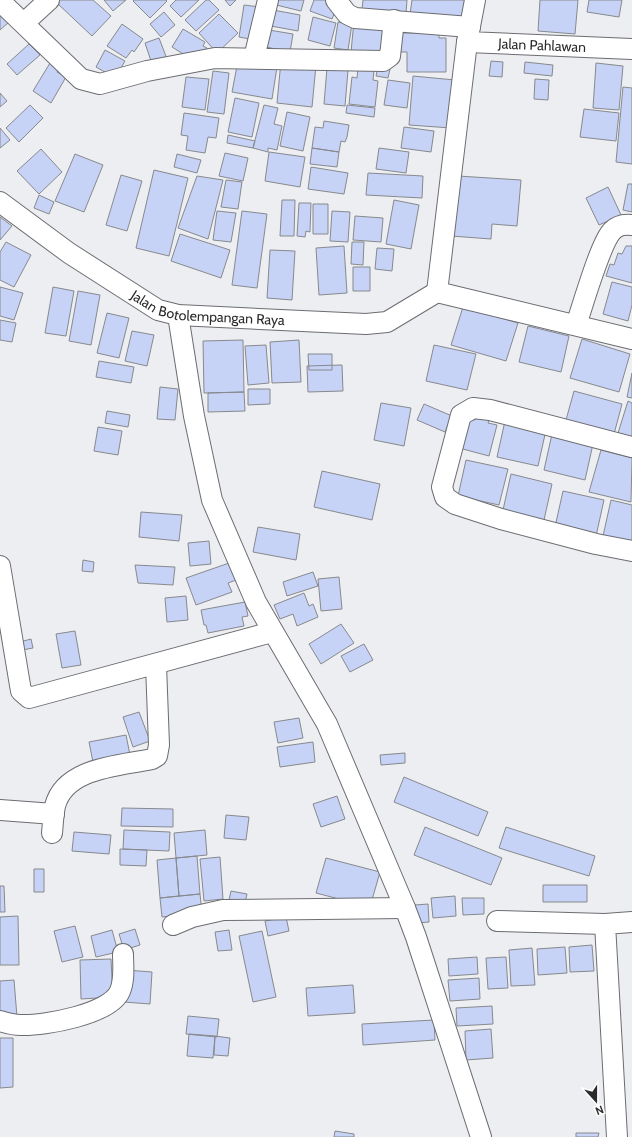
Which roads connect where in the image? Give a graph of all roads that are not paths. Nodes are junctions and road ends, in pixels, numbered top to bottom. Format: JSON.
{"nodes":[{"id":1,"x":0,"y":0,"type":"edge"},
{"id":2,"x":49,"y":0,"type":"edge"},
{"id":3,"x":268,"y":0,"type":"edge"},
{"id":4,"x":336,"y":0,"type":"edge"},
{"id":5,"x":475,"y":0,"type":"edge"},
{"id":6,"x":394,"y":20,"type":"junction"},
{"id":7,"x":24,"y":22,"type":"junction"},
{"id":8,"x":469,"y":34,"type":"junction"},
{"id":9,"x":632,"y":49,"type":"edge"},
{"id":10,"x":254,"y":58,"type":"junction"},
{"id":11,"x":0,"y":202,"type":"edge"},
{"id":12,"x":632,"y":225,"type":"edge"},
{"id":13,"x":436,"y":292,"type":"junction"},
{"id":14,"x":178,"y":315,"type":"junction"},
{"id":15,"x":576,"y":325,"type":"junction"},
{"id":16,"x":632,"y":339,"type":"edge"},
{"id":17,"x":632,"y":447,"type":"edge"},
{"id":18,"x":632,"y":551,"type":"edge"},
{"id":19,"x":0,"y":566,"type":"edge"},
{"id":20,"x":272,"y":632,"type":"junction"},
{"id":21,"x":156,"y":665,"type":"junction"},
{"id":22,"x":0,"y":810,"type":"edge"},
{"id":23,"x":405,"y":908,"type":"junction"},
{"id":24,"x":497,"y":921,"type":"dead end"},
{"id":25,"x":632,"y":922,"type":"edge"},
{"id":26,"x":604,"y":924,"type":"junction"},
{"id":27,"x":173,"y":925,"type":"dead end"},
{"id":28,"x":123,"y":954,"type":"dead end"},
{"id":29,"x":0,"y":1021,"type":"edge"},
{"id":30,"x":481,"y":1137,"type":"edge"},
{"id":31,"x":617,"y":1137,"type":"edge"}],
"edges":[{"from":1,"to":7,"type":"street"},
{"from":2,"to":7,"type":"street"},
{"from":3,"to":10,"type":"street"},
{"from":4,"to":6,"type":"street","name":"Jalan Pahlawan"},
{"from":5,"to":8,"type":"street"},
{"from":6,"to":8,"type":"street","name":"Jalan Pahlawan"},
{"from":6,"to":10,"type":"street"},
{"from":7,"to":10,"type":"street"},
{"from":8,"to":9,"type":"street","name":"Jalan Pahlawan"},
{"from":8,"to":13,"type":"street"},
{"from":11,"to":14,"type":"street","name":"Jalan Botolempangan Raya"},
{"from":12,"to":15,"type":"street"},
{"from":13,"to":14,"type":"street","name":"Jalan Botolempangan Raya"},
{"from":13,"to":15,"type":"street"},
{"from":14,"to":20,"type":"street"},
{"from":15,"to":16,"type":"street"},
{"from":17,"to":18,"type":"street"},
{"from":19,"to":21,"type":"street"},
{"from":20,"to":21,"type":"street"},
{"from":20,"to":23,"type":"street"},
{"from":21,"to":22,"type":"street"},
{"from":23,"to":27,"type":"street"},
{"from":23,"to":30,"type":"street"},
{"from":24,"to":26,"type":"street"},
{"from":25,"to":26,"type":"street"},
{"from":26,"to":31,"type":"street"},
{"from":28,"to":29,"type":"street"}]}
